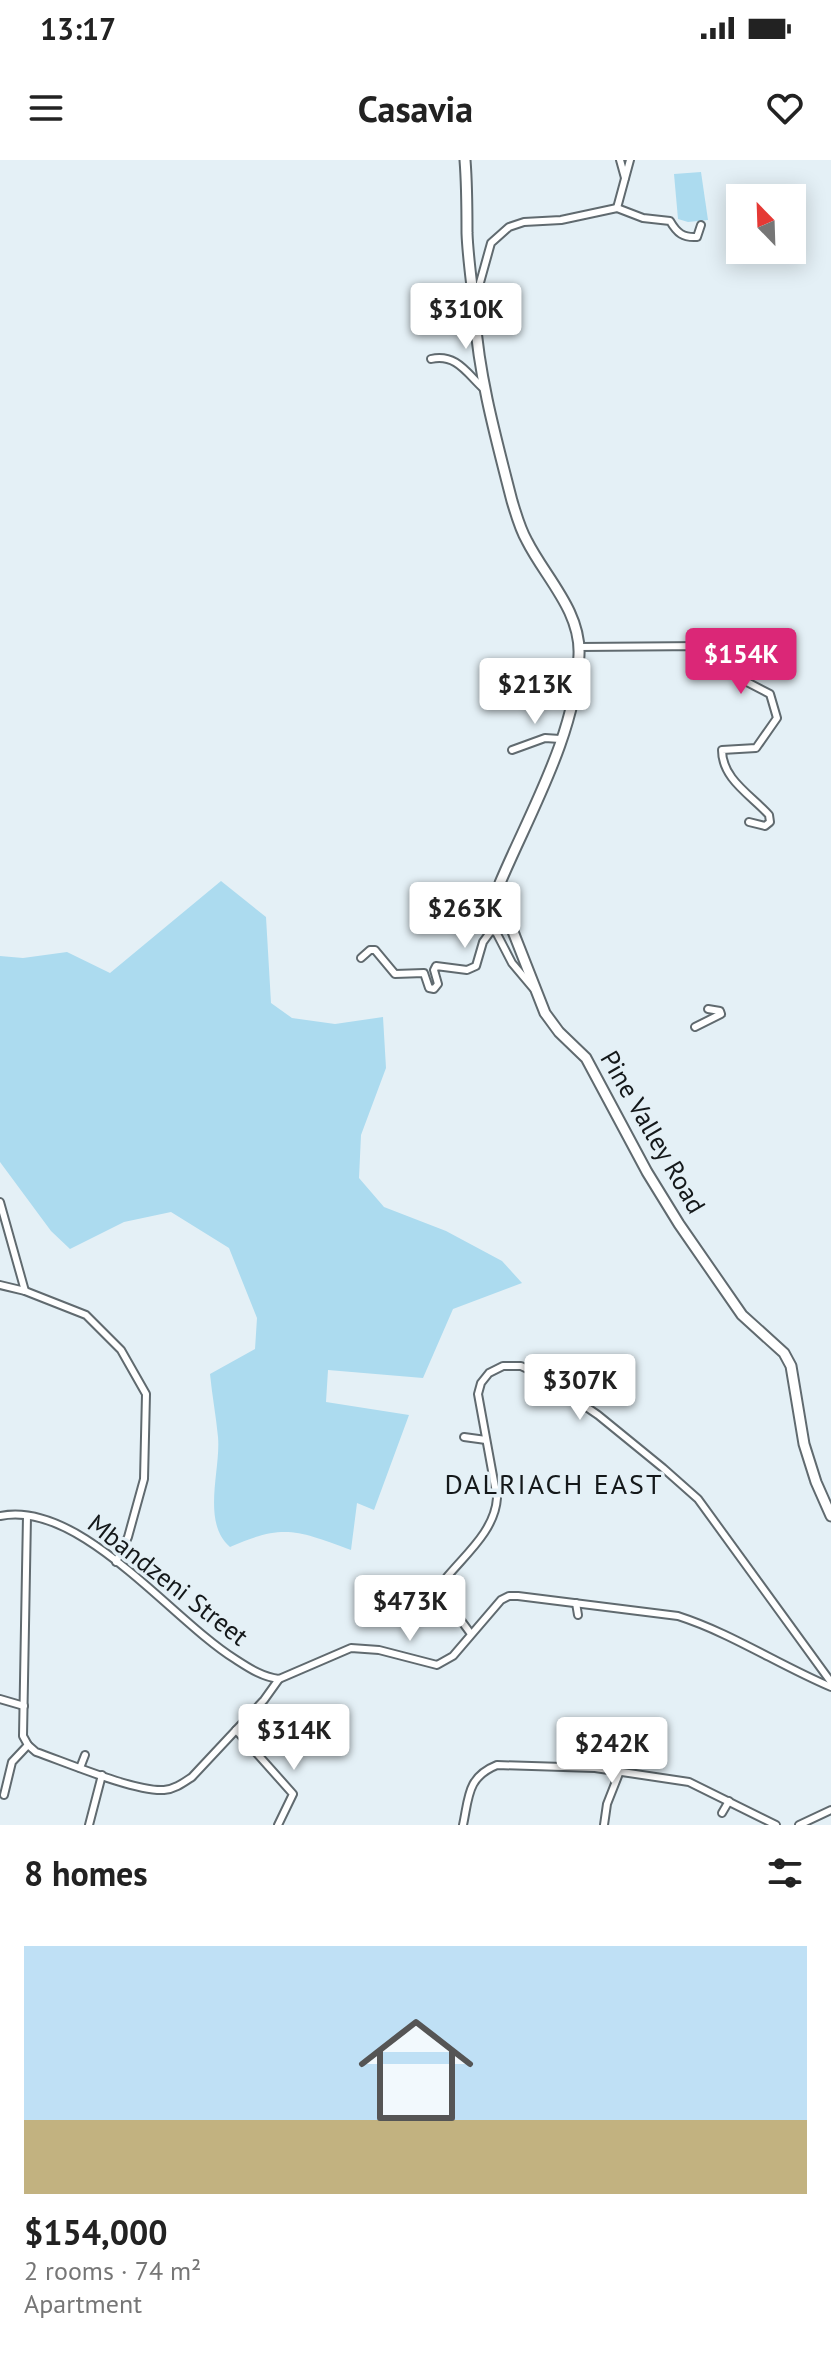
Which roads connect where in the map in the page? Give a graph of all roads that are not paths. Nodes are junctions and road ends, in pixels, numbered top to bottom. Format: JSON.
{"nodes":[{"id":1,"x":465,"y":160,"type":"edge"},
{"id":2,"x":620,"y":160,"type":"edge"},
{"id":3,"x":630,"y":160,"type":"edge"},
{"id":4,"x":625,"y":178,"type":"junction"},
{"id":5,"x":617,"y":208,"type":"junction"},
{"id":6,"x":701,"y":225,"type":"dead end"},
{"id":7,"x":476,"y":300,"type":"junction"},
{"id":8,"x":431,"y":359,"type":"dead end"},
{"id":9,"x":487,"y":390,"type":"junction"},
{"id":10,"x":579,"y":647,"type":"junction"},
{"id":11,"x":560,"y":739,"type":"junction"},
{"id":12,"x":512,"y":750,"type":"dead end"},
{"id":13,"x":749,"y":822,"type":"dead end"},
{"id":14,"x":361,"y":958,"type":"dead end"},
{"id":15,"x":536,"y":991,"type":"junction"},
{"id":16,"x":708,"y":1009,"type":"dead end"},
{"id":17,"x":695,"y":1027,"type":"dead end"},
{"id":18,"x":0,"y":1202,"type":"edge"},
{"id":19,"x":0,"y":1285,"type":"edge"},
{"id":20,"x":25,"y":1291,"type":"junction"},
{"id":21,"x":464,"y":1437,"type":"dead end"},
{"id":22,"x":486,"y":1440,"type":"junction"},
{"id":23,"x":0,"y":1516,"type":"edge"},
{"id":24,"x":27,"y":1516,"type":"junction"},
{"id":25,"x":831,"y":1516,"type":"edge"},
{"id":26,"x":116,"y":1562,"type":"junction"},
{"id":27,"x":576,"y":1603,"type":"junction"},
{"id":28,"x":578,"y":1615,"type":"dead end"},
{"id":29,"x":471,"y":1634,"type":"junction"},
{"id":30,"x":279,"y":1679,"type":"junction"},
{"id":31,"x":831,"y":1684,"type":"edge"},
{"id":32,"x":0,"y":1699,"type":"edge"},
{"id":33,"x":24,"y":1706,"type":"junction"},
{"id":34,"x":236,"y":1730,"type":"junction"},
{"id":35,"x":28,"y":1745,"type":"junction"},
{"id":36,"x":85,"y":1755,"type":"dead end"},
{"id":37,"x":80,"y":1768,"type":"junction"},
{"id":38,"x":620,"y":1771,"type":"junction"},
{"id":39,"x":102,"y":1775,"type":"junction"},
{"id":40,"x":4,"y":1795,"type":"dead end"},
{"id":41,"x":729,"y":1801,"type":"junction"},
{"id":42,"x":831,"y":1810,"type":"edge"},
{"id":43,"x":722,"y":1813,"type":"dead end"},
{"id":44,"x":89,"y":1825,"type":"edge"},
{"id":45,"x":278,"y":1825,"type":"edge"},
{"id":46,"x":463,"y":1825,"type":"edge"},
{"id":47,"x":604,"y":1825,"type":"edge"},
{"id":48,"x":776,"y":1825,"type":"edge"},
{"id":49,"x":800,"y":1825,"type":"edge"}],
"edges":[{"from":1,"to":7,"type":"main road","name":"Pine Valley Road"},
{"from":2,"to":4,"type":"street"},
{"from":3,"to":4,"type":"street"},
{"from":4,"to":5,"type":"street"},
{"from":5,"to":6,"type":"street"},
{"from":5,"to":7,"type":"street"},
{"from":7,"to":9,"type":"main road","name":"Pine Valley Road"},
{"from":8,"to":9,"type":"street"},
{"from":9,"to":10,"type":"main road","name":"Pine Valley Road"},
{"from":10,"to":11,"type":"main road","name":"Pine Valley Road"},
{"from":10,"to":13,"type":"street"},
{"from":11,"to":12,"type":"street"},
{"from":11,"to":15,"type":"main road","name":"Pine Valley Road"},
{"from":14,"to":15,"type":"street"},
{"from":15,"to":25,"type":"main road","name":"Pine Valley Road"},
{"from":16,"to":17,"type":"street"},
{"from":18,"to":20,"type":"street"},
{"from":19,"to":20,"type":"street"},
{"from":20,"to":26,"type":"street"},
{"from":21,"to":22,"type":"street"},
{"from":22,"to":29,"type":"street"},
{"from":22,"to":31,"type":"street"},
{"from":23,"to":24,"type":"street","name":"Mbandzeni Street"},
{"from":24,"to":26,"type":"street","name":"Mbandzeni Street"},
{"from":24,"to":33,"type":"street"},
{"from":26,"to":30,"type":"street","name":"Mbandzeni Street"},
{"from":27,"to":28,"type":"street"},
{"from":27,"to":29,"type":"street"},
{"from":27,"to":31,"type":"street"},
{"from":29,"to":30,"type":"street"},
{"from":30,"to":34,"type":"street"},
{"from":32,"to":33,"type":"street"},
{"from":33,"to":35,"type":"street"},
{"from":34,"to":39,"type":"street"},
{"from":34,"to":45,"type":"street"},
{"from":35,"to":37,"type":"street"},
{"from":35,"to":40,"type":"street"},
{"from":36,"to":37,"type":"street"},
{"from":37,"to":39,"type":"street"},
{"from":38,"to":41,"type":"street"},
{"from":38,"to":46,"type":"street"},
{"from":38,"to":47,"type":"street"},
{"from":39,"to":44,"type":"street"},
{"from":41,"to":43,"type":"street"},
{"from":41,"to":48,"type":"street"},
{"from":42,"to":49,"type":"street"}]}
